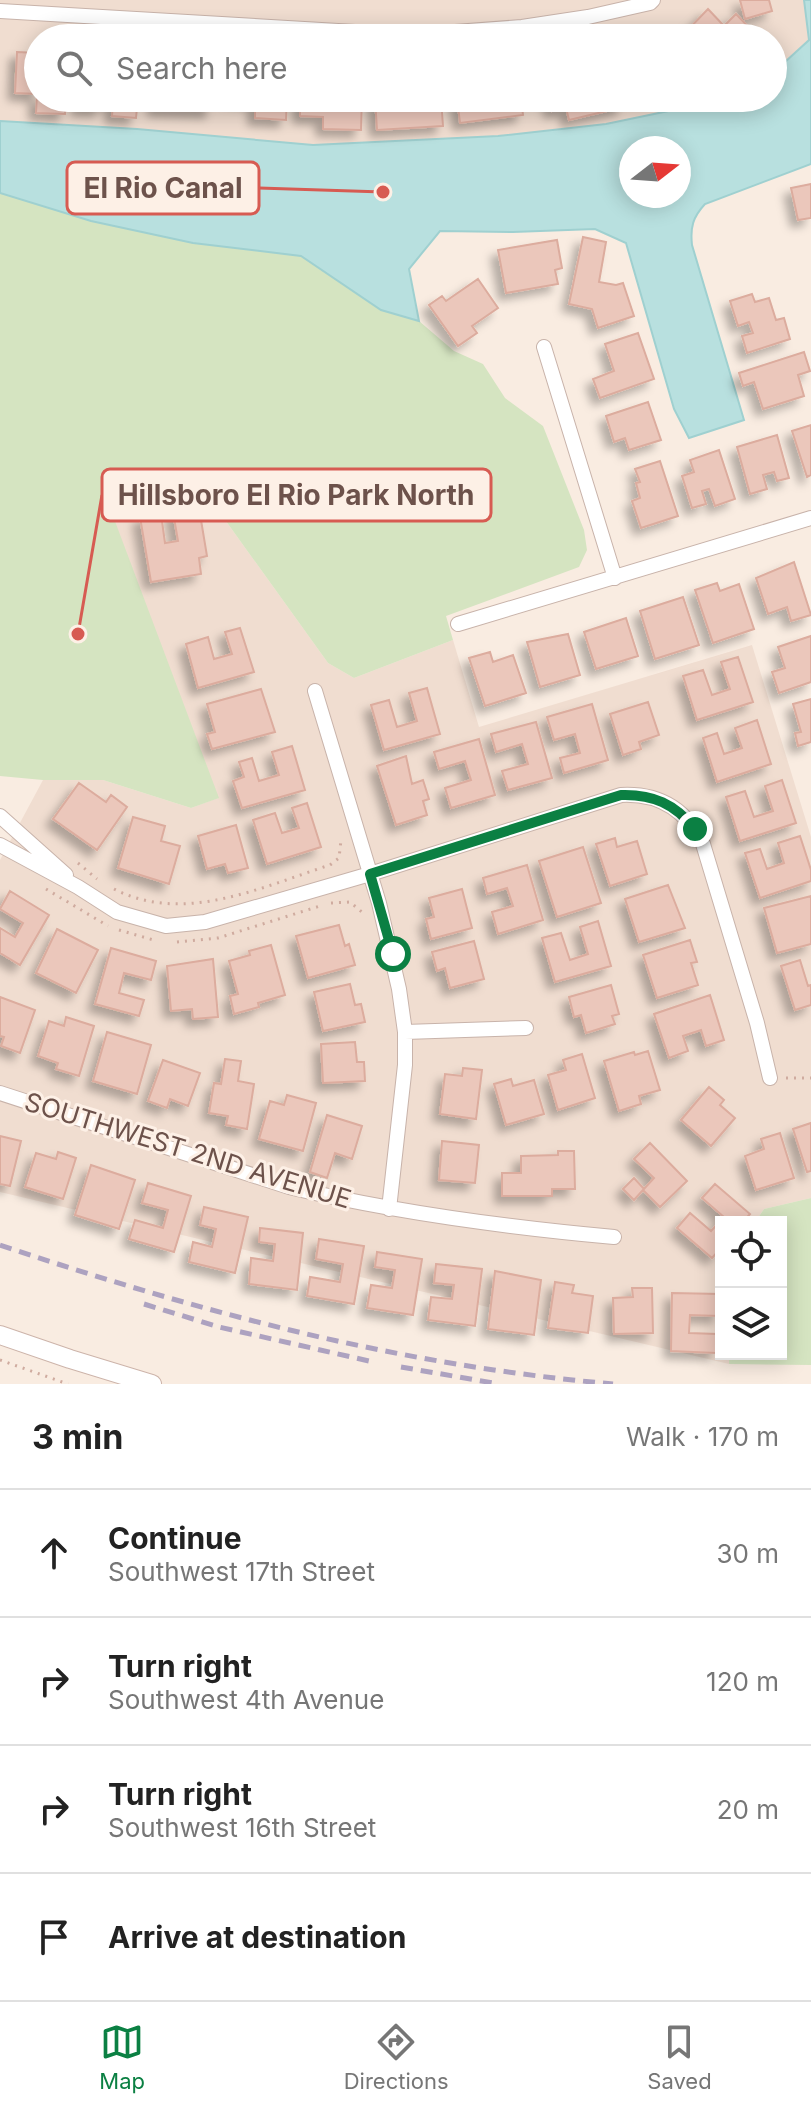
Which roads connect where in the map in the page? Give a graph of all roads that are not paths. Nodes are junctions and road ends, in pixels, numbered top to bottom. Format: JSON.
{"nodes":[{"id":1,"x":653,"y":0,"type":"edge"},
{"id":2,"x":0,"y":11,"type":"edge"},
{"id":3,"x":220,"y":24,"type":"edge"},
{"id":4,"x":542,"y":24,"type":"edge"},
{"id":5,"x":544,"y":347,"type":"dead end"},
{"id":6,"x":811,"y":518,"type":"edge"},
{"id":7,"x":615,"y":578,"type":"junction"},
{"id":8,"x":458,"y":624,"type":"dead end"},
{"id":9,"x":315,"y":691,"type":"dead end"},
{"id":10,"x":0,"y":816,"type":"edge"},
{"id":11,"x":20,"y":831,"type":"junction"},
{"id":12,"x":5,"y":848,"type":"edge"},
{"id":13,"x":370,"y":874,"type":"junction"},
{"id":14,"x":78,"y":887,"type":"junction"},
{"id":15,"x":526,"y":1028,"type":"dead end"},
{"id":16,"x":405,"y":1032,"type":"junction"},
{"id":17,"x":770,"y":1078,"type":"road end"},
{"id":18,"x":0,"y":1093,"type":"edge"},
{"id":19,"x":389,"y":1209,"type":"junction"},
{"id":20,"x":614,"y":1237,"type":"dead end"},
{"id":21,"x":0,"y":1335,"type":"edge"},
{"id":22,"x":152,"y":1384,"type":"edge"}],
"edges":[{"from":1,"to":4,"type":"street"},
{"from":2,"to":3,"type":"street"},
{"from":5,"to":7,"type":"street"},
{"from":6,"to":7,"type":"street"},
{"from":7,"to":8,"type":"street"},
{"from":9,"to":13,"type":"street"},
{"from":10,"to":11,"type":"street"},
{"from":11,"to":12,"type":"street"},
{"from":11,"to":14,"type":"street"},
{"from":12,"to":14,"type":"street"},
{"from":13,"to":14,"type":"street"},
{"from":13,"to":16,"type":"street"},
{"from":13,"to":17,"type":"street"},
{"from":15,"to":16,"type":"street"},
{"from":16,"to":19,"type":"street"},
{"from":18,"to":19,"type":"street","name":"SOUTHWEST 2ND AVENUE"},
{"from":19,"to":20,"type":"street","name":"SOUTHWEST 2ND AVENUE"},
{"from":21,"to":22,"type":"main road"}]}
